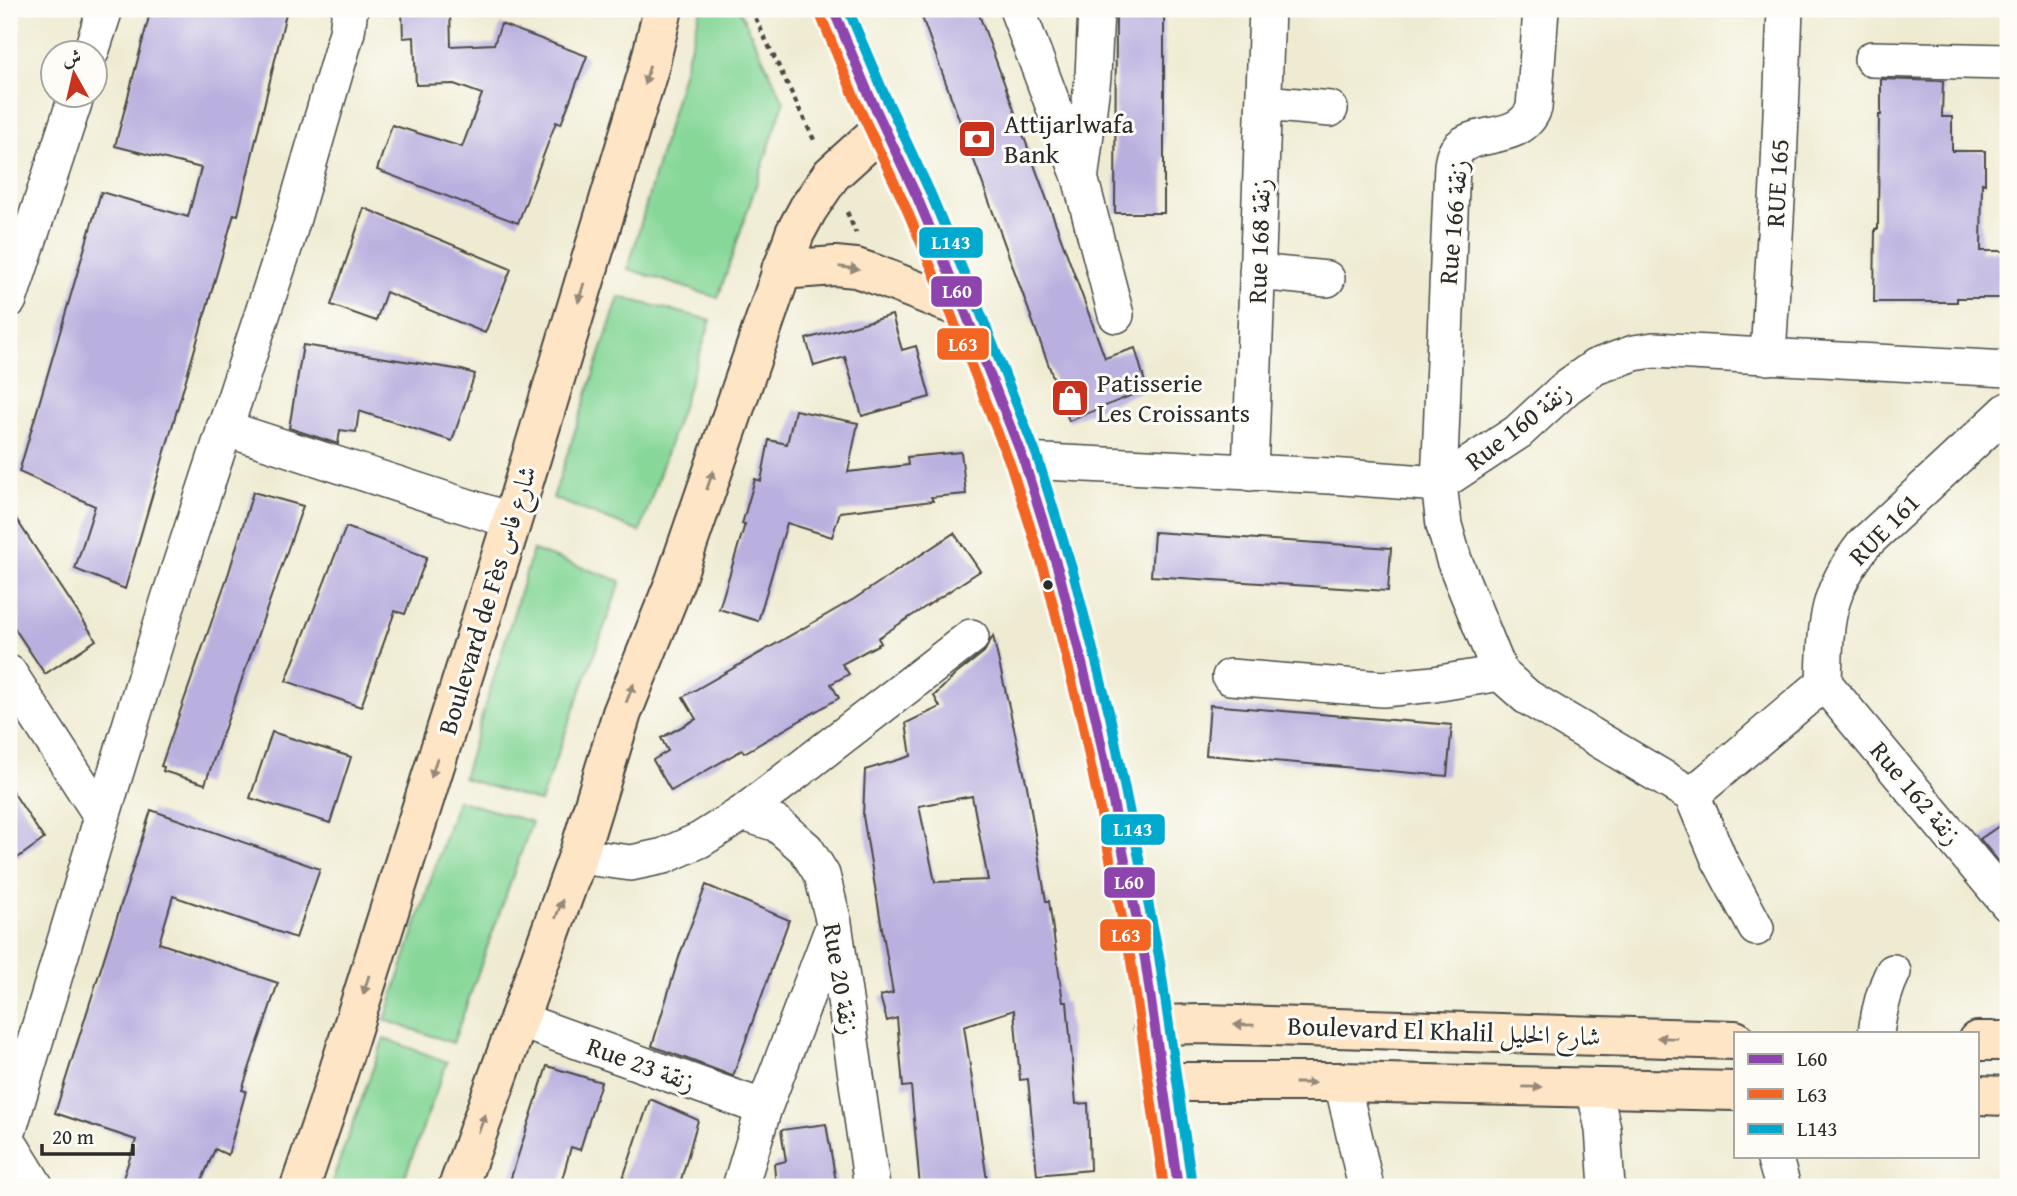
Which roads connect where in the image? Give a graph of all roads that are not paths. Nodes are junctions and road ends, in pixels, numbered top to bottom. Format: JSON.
{"nodes":[{"id":1,"x":105,"y":9,"type":"edge"},
{"id":2,"x":350,"y":9,"type":"edge"},
{"id":3,"x":663,"y":9,"type":"edge"},
{"id":4,"x":833,"y":9,"type":"edge"},
{"id":5,"x":1017,"y":9,"type":"edge"},
{"id":6,"x":1096,"y":9,"type":"edge"},
{"id":7,"x":1267,"y":9,"type":"edge"},
{"id":8,"x":1541,"y":9,"type":"edge"},
{"id":9,"x":1785,"y":9,"type":"edge"},
{"id":10,"x":96,"y":38,"type":"edge"},
{"id":11,"x":1872,"y":59,"type":"dead end"},
{"id":12,"x":2008,"y":62,"type":"edge"},
{"id":13,"x":1265,"y":103,"type":"junction"},
{"id":14,"x":72,"y":108,"type":"edge"},
{"id":15,"x":1330,"y":110,"type":"dead end"},
{"id":16,"x":884,"y":127,"type":"junction"},
{"id":17,"x":1080,"y":177,"type":"junction"},
{"id":18,"x":781,"y":270,"type":"junction"},
{"id":19,"x":1257,"y":272,"type":"junction"},
{"id":20,"x":1327,"y":279,"type":"dead end"},
{"id":21,"x":9,"y":300,"type":"edge"},
{"id":22,"x":964,"y":309,"type":"junction"},
{"id":23,"x":1116,"y":315,"type":"dead end"},
{"id":24,"x":1768,"y":356,"type":"junction"},
{"id":25,"x":2008,"y":369,"type":"edge"},
{"id":26,"x":2008,"y":410,"type":"edge"},
{"id":27,"x":224,"y":428,"type":"junction"},
{"id":28,"x":1024,"y":461,"type":"junction"},
{"id":29,"x":1250,"y":473,"type":"junction"},
{"id":30,"x":1439,"y":484,"type":"junction"},
{"id":31,"x":512,"y":521,"type":"junction"},
{"id":32,"x":971,"y":637,"type":"dead end"},
{"id":33,"x":9,"y":673,"type":"edge"},
{"id":34,"x":1500,"y":673,"type":"junction"},
{"id":35,"x":1230,"y":677,"type":"dead end"},
{"id":36,"x":1824,"y":683,"type":"junction"},
{"id":37,"x":1692,"y":794,"type":"junction"},
{"id":38,"x":743,"y":813,"type":"junction"},
{"id":39,"x":102,"y":817,"type":"junction"},
{"id":40,"x":578,"y":856,"type":"junction"},
{"id":41,"x":2008,"y":904,"type":"edge"},
{"id":42,"x":834,"y":923,"type":"junction"},
{"id":43,"x":1756,"y":928,"type":"dead end"},
{"id":44,"x":1893,"y":972,"type":"dead end"},
{"id":45,"x":519,"y":1020,"type":"junction"},
{"id":46,"x":1153,"y":1026,"type":"junction"},
{"id":47,"x":1876,"y":1032,"type":"edge"},
{"id":48,"x":1734,"y":1040,"type":"edge"},
{"id":49,"x":1979,"y":1041,"type":"edge"},
{"id":50,"x":2008,"y":1041,"type":"edge"},
{"id":51,"x":1163,"y":1082,"type":"junction"},
{"id":52,"x":1342,"y":1083,"type":"junction"},
{"id":53,"x":1594,"y":1088,"type":"junction"},
{"id":54,"x":1734,"y":1091,"type":"edge"},
{"id":55,"x":1979,"y":1095,"type":"edge"},
{"id":56,"x":2008,"y":1096,"type":"edge"},
{"id":57,"x":764,"y":1108,"type":"junction"},
{"id":58,"x":9,"y":1129,"type":"edge"},
{"id":59,"x":9,"y":1143,"type":"edge"},
{"id":60,"x":1775,"y":1158,"type":"edge"},
{"id":61,"x":36,"y":1187,"type":"edge"},
{"id":62,"x":300,"y":1187,"type":"edge"},
{"id":63,"x":458,"y":1187,"type":"edge"},
{"id":64,"x":740,"y":1187,"type":"edge"},
{"id":65,"x":872,"y":1187,"type":"edge"},
{"id":66,"x":1178,"y":1187,"type":"edge"},
{"id":67,"x":1366,"y":1187,"type":"edge"},
{"id":68,"x":1607,"y":1187,"type":"edge"},
{"id":69,"x":1783,"y":1187,"type":"edge"}],
"edges":[{"from":1,"to":10,"type":"street"},
{"from":2,"to":27,"type":"street"},
{"from":3,"to":31,"type":"main road","name":"Boulevard de Fès شارع فاس","one_way":true},
{"from":4,"to":16,"type":"main road"},
{"from":5,"to":17,"type":"street"},
{"from":6,"to":17,"type":"street"},
{"from":7,"to":13,"type":"street","name":"Rue 168 زنقة"},
{"from":8,"to":30,"type":"street","name":"Rue 166 زنقة"},
{"from":9,"to":24,"type":"street","name":"RUE 165"},
{"from":11,"to":12,"type":"street"},
{"from":13,"to":15,"type":"street"},
{"from":13,"to":19,"type":"street","name":"Rue 168 زنقة"},
{"from":14,"to":21,"type":"street"},
{"from":16,"to":18,"type":"main road"},
{"from":16,"to":22,"type":"main road"},
{"from":17,"to":23,"type":"street"},
{"from":18,"to":22,"type":"main road","one_way":true},
{"from":40,"to":18,"type":"main road","one_way":true},
{"from":19,"to":20,"type":"street"},
{"from":19,"to":29,"type":"street","name":"Rue 168 زنقة"},
{"from":22,"to":28,"type":"main road"},
{"from":24,"to":25,"type":"street","name":"Rue 160 زنقة"},
{"from":24,"to":30,"type":"street","name":"Rue 160 زنقة"},
{"from":26,"to":36,"type":"street","name":"RUE 161"},
{"from":27,"to":31,"type":"street"},
{"from":27,"to":39,"type":"street"},
{"from":28,"to":29,"type":"street","name":"Rue 160 زنقة"},
{"from":28,"to":46,"type":"main road"},
{"from":29,"to":30,"type":"street","name":"Rue 160 زنقة"},
{"from":30,"to":34,"type":"street"},
{"from":31,"to":62,"type":"main road","name":"Boulevard de Fès شارع فاس","one_way":true},
{"from":32,"to":38,"type":"street"},
{"from":33,"to":39,"type":"street"},
{"from":34,"to":35,"type":"street"},
{"from":34,"to":37,"type":"street"},
{"from":36,"to":37,"type":"street"},
{"from":36,"to":41,"type":"street","name":"Rue 162 زنقة"},
{"from":37,"to":43,"type":"street"},
{"from":38,"to":40,"type":"street"},
{"from":38,"to":42,"type":"street","name":"Rue 20 زنقة"},
{"from":39,"to":58,"type":"street"},
{"from":45,"to":40,"type":"main road","one_way":true},
{"from":42,"to":57,"type":"street"},
{"from":42,"to":65,"type":"street","name":"Rue 20 زنقة"},
{"from":44,"to":47,"type":"street"},
{"from":45,"to":57,"type":"street","name":"Rue 23 زنقة"},
{"from":63,"to":45,"type":"main road","one_way":true},
{"from":48,"to":46,"type":"main road","name":"Boulevard El Khalil شارع الخليل","one_way":true},
{"from":46,"to":51,"type":"main road"},
{"from":49,"to":50,"type":"main road"},
{"from":51,"to":52,"type":"main road","name":"Boulevard El Khalil شارع الخليل","one_way":true},
{"from":51,"to":66,"type":"main road"},
{"from":52,"to":53,"type":"main road","name":"Boulevard El Khalil شارع الخليل","one_way":true},
{"from":52,"to":67,"type":"street"},
{"from":53,"to":54,"type":"main road","name":"Boulevard El Khalil شارع الخليل"},
{"from":53,"to":68,"type":"street"},
{"from":55,"to":56,"type":"main road"},
{"from":57,"to":64,"type":"street"},
{"from":59,"to":61,"type":"street"},
{"from":60,"to":69,"type":"street"}]}
